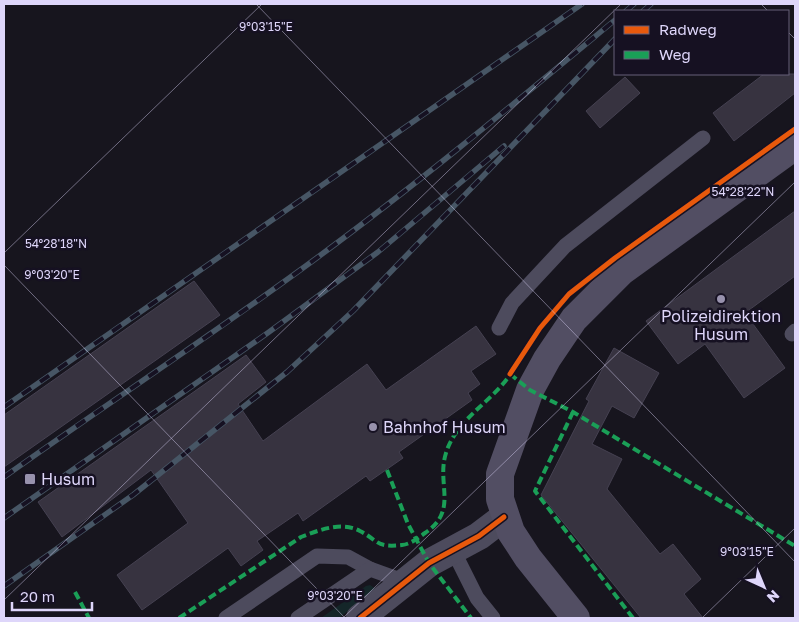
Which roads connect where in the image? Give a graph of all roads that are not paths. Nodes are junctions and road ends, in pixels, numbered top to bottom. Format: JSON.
{"nodes":[{"id":1,"x":703,"y":138,"type":"dead end"},
{"id":2,"x":795,"y":146,"type":"edge"},
{"id":3,"x":499,"y":328,"type":"dead end"},
{"id":4,"x":504,"y":516,"type":"junction"},
{"id":5,"x":453,"y":550,"type":"junction"},
{"id":6,"x":370,"y":569,"type":"junction"},
{"id":7,"x":406,"y":582,"type":"junction"},
{"id":8,"x":226,"y":618,"type":"edge"},
{"id":9,"x":298,"y":618,"type":"edge"},
{"id":10,"x":360,"y":618,"type":"edge"},
{"id":11,"x":493,"y":618,"type":"edge"},
{"id":12,"x":576,"y":618,"type":"edge"}],
"edges":[{"from":1,"to":3,"type":"lane"},
{"from":2,"to":4,"type":"main road"},
{"from":4,"to":5,"type":"street"},
{"from":4,"to":12,"type":"main road"},
{"from":5,"to":7,"type":"street"},
{"from":5,"to":11,"type":"lane"},
{"from":6,"to":7,"type":"lane"},
{"from":6,"to":8,"type":"lane"},
{"from":6,"to":9,"type":"lane"},
{"from":7,"to":10,"type":"street"}]}
